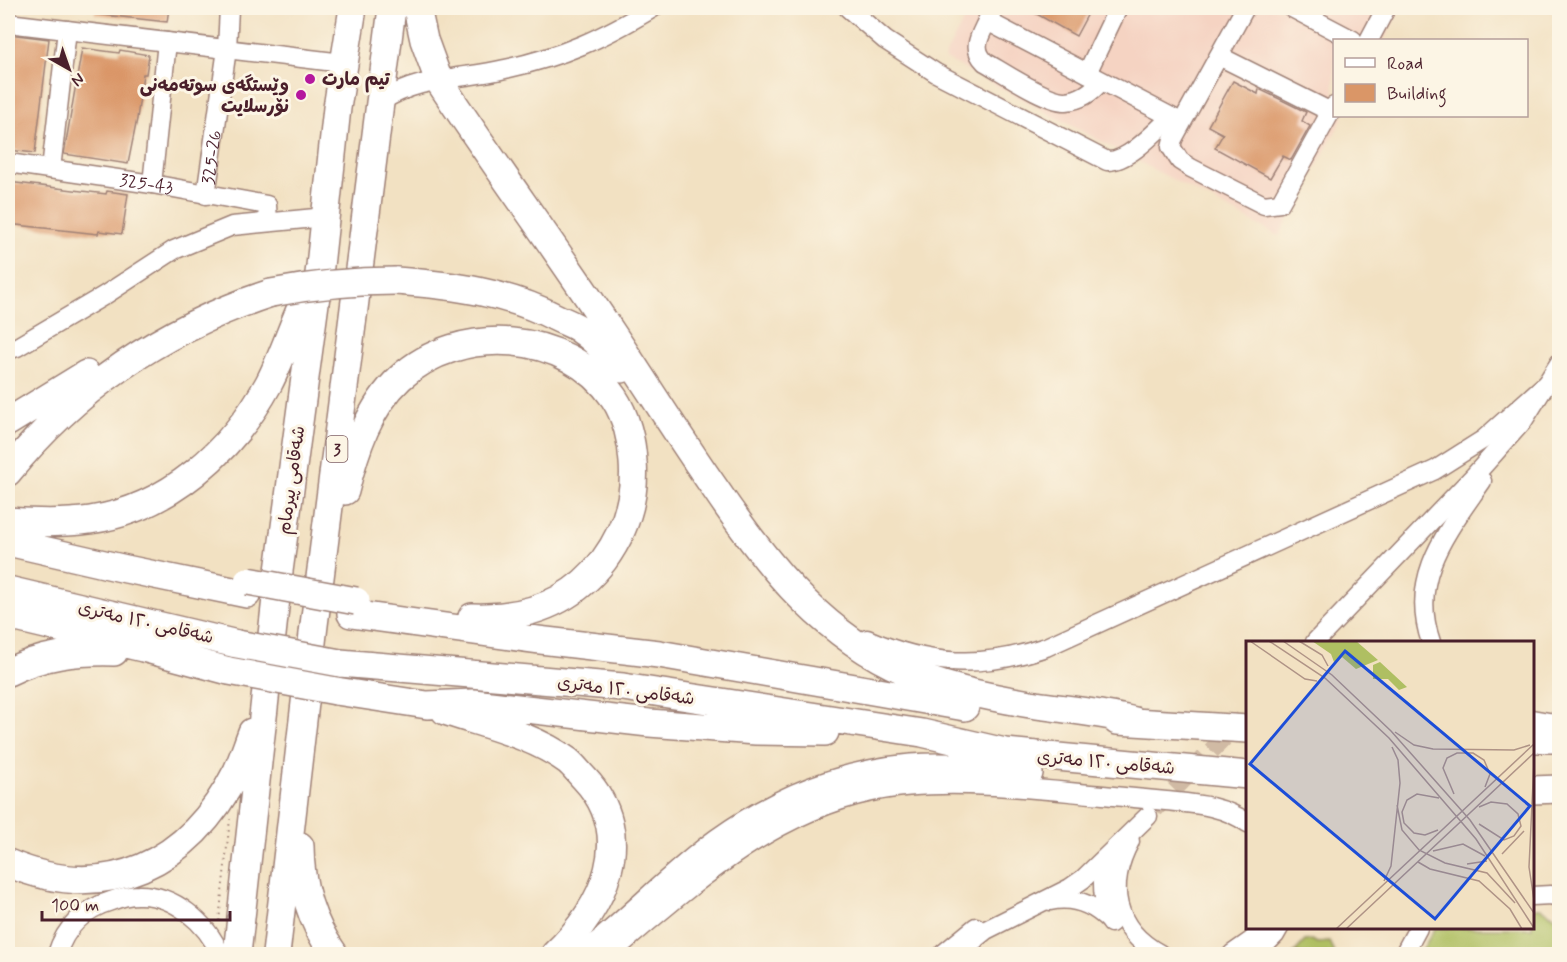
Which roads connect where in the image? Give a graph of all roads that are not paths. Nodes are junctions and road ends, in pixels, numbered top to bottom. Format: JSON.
{"nodes":[{"id":1,"x":229,"y":8,"type":"edge"},
{"id":2,"x":352,"y":8,"type":"edge"},
{"id":3,"x":392,"y":8,"type":"edge"},
{"id":4,"x":417,"y":8,"type":"edge"},
{"id":5,"x":423,"y":8,"type":"edge"},
{"id":6,"x":653,"y":8,"type":"edge"},
{"id":7,"x":848,"y":8,"type":"edge"},
{"id":8,"x":1118,"y":8,"type":"edge"},
{"id":9,"x":1245,"y":8,"type":"edge"},
{"id":10,"x":1292,"y":8,"type":"edge"},
{"id":11,"x":1386,"y":8,"type":"edge"},
{"id":12,"x":990,"y":14,"type":"edge"},
{"id":13,"x":8,"y":23,"type":"edge"},
{"id":14,"x":68,"y":30,"type":"junction"},
{"id":15,"x":1351,"y":39,"type":"edge"},
{"id":16,"x":1370,"y":39,"type":"edge"},
{"id":17,"x":167,"y":42,"type":"junction"},
{"id":18,"x":227,"y":49,"type":"junction"},
{"id":19,"x":1219,"y":56,"type":"junction"},
{"id":20,"x":540,"y":61,"type":"junction"},
{"id":21,"x":344,"y":63,"type":"junction"},
{"id":22,"x":484,"y":73,"type":"junction"},
{"id":23,"x":1094,"y":77,"type":"junction"},
{"id":24,"x":439,"y":81,"type":"junction"},
{"id":25,"x":381,"y":102,"type":"junction"},
{"id":26,"x":1333,"y":109,"type":"edge"},
{"id":27,"x":1176,"y":120,"type":"junction"},
{"id":28,"x":470,"y":128,"type":"junction"},
{"id":29,"x":8,"y":163,"type":"edge"},
{"id":30,"x":51,"y":169,"type":"junction"},
{"id":31,"x":152,"y":184,"type":"junction"},
{"id":32,"x":206,"y":195,"type":"junction"},
{"id":33,"x":326,"y":217,"type":"junction"},
{"id":34,"x":268,"y":222,"type":"junction"},
{"id":35,"x":320,"y":266,"type":"junction"},
{"id":36,"x":243,"y":302,"type":"junction"},
{"id":37,"x":8,"y":350,"type":"edge"},
{"id":38,"x":1560,"y":362,"type":"edge"},
{"id":39,"x":1547,"y":383,"type":"junction"},
{"id":40,"x":664,"y":414,"type":"junction"},
{"id":41,"x":1523,"y":421,"type":"junction"},
{"id":42,"x":8,"y":422,"type":"edge"},
{"id":43,"x":8,"y":472,"type":"edge"},
{"id":44,"x":8,"y":521,"type":"edge"},
{"id":45,"x":8,"y":542,"type":"edge"},
{"id":46,"x":321,"y":582,"type":"junction"},
{"id":47,"x":790,"y":588,"type":"junction"},
{"id":48,"x":8,"y":590,"type":"edge"},
{"id":49,"x":354,"y":607,"type":"junction"},
{"id":50,"x":8,"y":616,"type":"edge"},
{"id":51,"x":1316,"y":641,"type":"edge"},
{"id":52,"x":1431,"y":641,"type":"edge"},
{"id":53,"x":176,"y":657,"type":"junction"},
{"id":54,"x":8,"y":672,"type":"edge"},
{"id":55,"x":265,"y":697,"type":"junction"},
{"id":56,"x":305,"y":699,"type":"junction"},
{"id":57,"x":427,"y":705,"type":"junction"},
{"id":58,"x":1534,"y":719,"type":"edge"},
{"id":59,"x":1135,"y":721,"type":"junction"},
{"id":60,"x":1560,"y":724,"type":"edge"},
{"id":61,"x":1246,"y":729,"type":"edge"},
{"id":62,"x":922,"y":733,"type":"junction"},
{"id":63,"x":1534,"y":739,"type":"edge"},
{"id":64,"x":1560,"y":739,"type":"edge"},
{"id":65,"x":1246,"y":775,"type":"edge"},
{"id":66,"x":1246,"y":790,"type":"edge"},
{"id":67,"x":1560,"y":790,"type":"edge"},
{"id":68,"x":1534,"y":792,"type":"edge"},
{"id":69,"x":1246,"y":822,"type":"edge"},
{"id":70,"x":1106,"y":858,"type":"junction"},
{"id":71,"x":8,"y":863,"type":"edge"},
{"id":72,"x":1534,"y":896,"type":"edge"},
{"id":73,"x":1560,"y":898,"type":"edge"},
{"id":74,"x":1040,"y":903,"type":"junction"},
{"id":75,"x":1110,"y":921,"type":"junction"},
{"id":76,"x":1261,"y":929,"type":"edge"},
{"id":77,"x":1278,"y":929,"type":"edge"},
{"id":78,"x":1417,"y":929,"type":"edge"},
{"id":79,"x":224,"y":951,"type":"edge"},
{"id":80,"x":57,"y":954,"type":"edge"},
{"id":81,"x":276,"y":954,"type":"edge"},
{"id":82,"x":334,"y":954,"type":"edge"},
{"id":83,"x":555,"y":954,"type":"edge"},
{"id":84,"x":588,"y":954,"type":"edge"},
{"id":85,"x":609,"y":954,"type":"edge"},
{"id":86,"x":943,"y":954,"type":"edge"},
{"id":87,"x":963,"y":954,"type":"edge"},
{"id":88,"x":1136,"y":954,"type":"edge"},
{"id":89,"x":1160,"y":954,"type":"edge"},
{"id":90,"x":1232,"y":954,"type":"edge"},
{"id":91,"x":1256,"y":954,"type":"edge"},
{"id":92,"x":1404,"y":954,"type":"edge"}],
"edges":[{"from":1,"to":18,"type":"street","name":"325-26"},
{"from":2,"to":21,"type":"highway","name":"شەقامی پیرمام"},
{"from":3,"to":25,"type":"highway","number":"3"},
{"from":4,"to":24,"type":"highway"},
{"from":5,"to":20,"type":"street"},
{"from":6,"to":20,"type":"street"},
{"from":7,"to":27,"type":"street"},
{"from":8,"to":23,"type":"street"},
{"from":9,"to":19,"type":"street"},
{"from":10,"to":15,"type":"street"},
{"from":11,"to":16,"type":"street"},
{"from":12,"to":23,"type":"street"},
{"from":12,"to":23,"type":"street"},
{"from":13,"to":14,"type":"street"},
{"from":14,"to":17,"type":"street"},
{"from":14,"to":30,"type":"street"},
{"from":17,"to":18,"type":"street"},
{"from":17,"to":31,"type":"street"},
{"from":18,"to":21,"type":"street"},
{"from":18,"to":32,"type":"street","name":"325-26"},
{"from":19,"to":26,"type":"street"},
{"from":19,"to":27,"type":"street"},
{"from":20,"to":22,"type":"street"},
{"from":21,"to":33,"type":"highway","name":"شەقامی پیرمام"},
{"from":22,"to":24,"type":"street"},
{"from":22,"to":28,"type":"street"},
{"from":23,"to":27,"type":"street"},
{"from":24,"to":25,"type":"street"},
{"from":24,"to":28,"type":"highway"},
{"from":25,"to":46,"type":"highway","number":"3"},
{"from":26,"to":27,"type":"street"},
{"from":28,"to":40,"type":"highway"},
{"from":29,"to":30,"type":"street","name":"325-43"},
{"from":30,"to":31,"type":"street","name":"325-43"},
{"from":31,"to":32,"type":"street","name":"325-43"},
{"from":32,"to":34,"type":"street","name":"325-43"},
{"from":33,"to":34,"type":"street"},
{"from":33,"to":35,"type":"highway","name":"شەقامی پیرمام"},
{"from":34,"to":37,"type":"street"},
{"from":35,"to":44,"type":"highway"},
{"from":35,"to":55,"type":"highway","name":"شەقامی پیرمام"},
{"from":36,"to":40,"type":"highway","bridge":true},
{"from":36,"to":42,"type":"highway"},
{"from":36,"to":43,"type":"highway"},
{"from":38,"to":39,"type":"street"},
{"from":39,"to":41,"type":"street"},
{"from":39,"to":47,"type":"street"},
{"from":40,"to":47,"type":"highway"},
{"from":41,"to":51,"type":"street"},
{"from":41,"to":52,"type":"street"},
{"from":45,"to":49,"type":"highway"},
{"from":46,"to":49,"type":"highway"},
{"from":46,"to":56,"type":"highway","number":"3"},
{"from":47,"to":59,"type":"highway"},
{"from":48,"to":62,"type":"highway","name":"شەقامی ١٢٠ مەتری","bridge":true},
{"from":49,"to":59,"type":"highway"},
{"from":50,"to":53,"type":"highway"},
{"from":53,"to":54,"type":"highway"},
{"from":53,"to":57,"type":"highway","bridge":true},
{"from":55,"to":71,"type":"highway"},
{"from":55,"to":79,"type":"highway","name":"شەقامی پیرمام"},
{"from":56,"to":81,"type":"highway","number":"3"},
{"from":56,"to":82,"type":"highway"},
{"from":57,"to":62,"type":"highway"},
{"from":57,"to":83,"type":"highway"},
{"from":58,"to":60,"type":"street"},
{"from":59,"to":61,"type":"highway"},
{"from":62,"to":65,"type":"highway","name":"شەقامی ١٢٠ مەتری"},
{"from":63,"to":64,"type":"highway"},
{"from":66,"to":84,"type":"highway"},
{"from":67,"to":68,"type":"highway"},
{"from":69,"to":85,"type":"street"},
{"from":70,"to":74,"type":"street"},
{"from":70,"to":75,"type":"street"},
{"from":70,"to":89,"type":"street"},
{"from":72,"to":73,"type":"street"},
{"from":74,"to":75,"type":"street"},
{"from":74,"to":86,"type":"street"},
{"from":74,"to":87,"type":"street"},
{"from":75,"to":88,"type":"street"},
{"from":76,"to":90,"type":"street"},
{"from":77,"to":91,"type":"street"},
{"from":78,"to":92,"type":"street"},
{"from":79,"to":80,"type":"street"}]}
